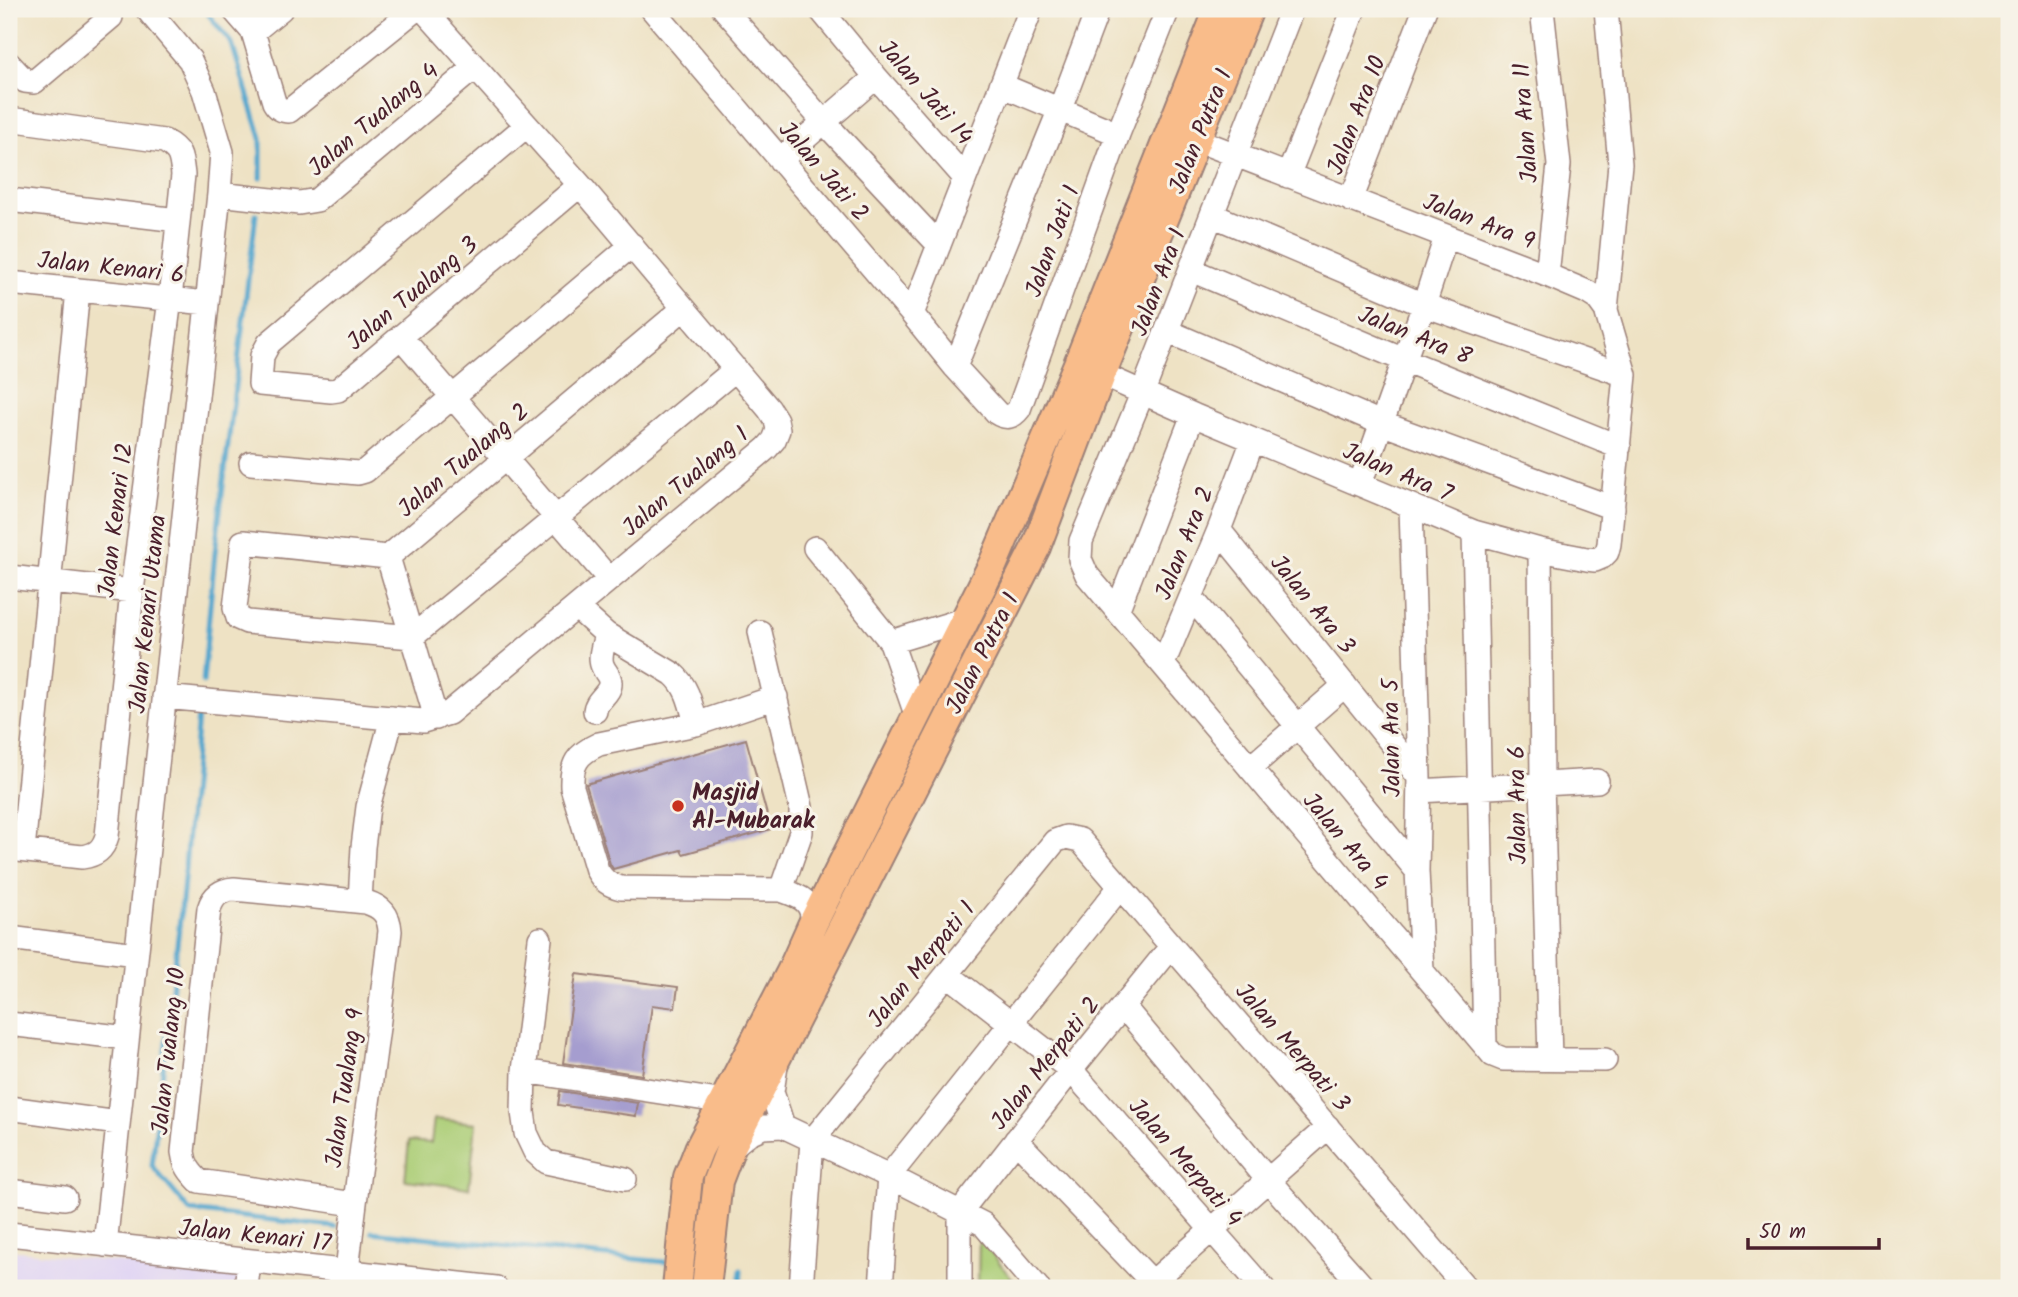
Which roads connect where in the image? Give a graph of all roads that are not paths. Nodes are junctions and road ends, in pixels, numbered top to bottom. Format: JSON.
{"nodes":[{"id":1,"x":147,"y":9,"type":"edge"},
{"id":2,"x":233,"y":9,"type":"edge"},
{"id":3,"x":281,"y":9,"type":"edge"},
{"id":4,"x":416,"y":9,"type":"edge"},
{"id":5,"x":423,"y":9,"type":"edge"},
{"id":6,"x":724,"y":9,"type":"edge"},
{"id":7,"x":821,"y":9,"type":"edge"},
{"id":8,"x":1031,"y":9,"type":"edge"},
{"id":9,"x":1098,"y":9,"type":"edge"},
{"id":10,"x":1168,"y":9,"type":"edge"},
{"id":11,"x":1219,"y":9,"type":"edge"},
{"id":12,"x":1249,"y":9,"type":"edge"},
{"id":13,"x":1292,"y":9,"type":"edge"},
{"id":14,"x":1354,"y":9,"type":"edge"},
{"id":15,"x":1425,"y":9,"type":"edge"},
{"id":16,"x":1542,"y":9,"type":"edge"},
{"id":17,"x":1606,"y":9,"type":"edge"},
{"id":18,"x":654,"y":10,"type":"edge"},
{"id":19,"x":111,"y":17,"type":"dead end"},
{"id":20,"x":253,"y":32,"type":"junction"},
{"id":21,"x":9,"y":64,"type":"edge"},
{"id":22,"x":474,"y":68,"type":"junction"},
{"id":23,"x":876,"y":77,"type":"junction"},
{"id":24,"x":1001,"y":85,"type":"junction"},
{"id":25,"x":1060,"y":109,"type":"junction"},
{"id":26,"x":9,"y":119,"type":"edge"},
{"id":27,"x":823,"y":121,"type":"junction"},
{"id":28,"x":526,"y":126,"type":"junction"},
{"id":29,"x":1118,"y":134,"type":"junction"},
{"id":30,"x":1197,"y":140,"type":"junction"},
{"id":31,"x":1235,"y":155,"type":"junction"},
{"id":32,"x":780,"y":160,"type":"junction"},
{"id":33,"x":1288,"y":176,"type":"junction"},
{"id":34,"x":965,"y":178,"type":"junction"},
{"id":35,"x":580,"y":185,"type":"junction"},
{"id":36,"x":219,"y":194,"type":"junction"},
{"id":37,"x":9,"y":200,"type":"edge"},
{"id":38,"x":1351,"y":200,"type":"junction"},
{"id":39,"x":1212,"y":215,"type":"junction"},
{"id":40,"x":178,"y":220,"type":"junction"},
{"id":41,"x":1446,"y":237,"type":"junction"},
{"id":42,"x":939,"y":245,"type":"junction"},
{"id":43,"x":632,"y":246,"type":"junction"},
{"id":44,"x":1191,"y":270,"type":"junction"},
{"id":45,"x":1547,"y":275,"type":"junction"},
{"id":46,"x":9,"y":283,"type":"edge"},
{"id":47,"x":78,"y":290,"type":"junction"},
{"id":48,"x":170,"y":299,"type":"junction"},
{"id":49,"x":207,"y":303,"type":"junction"},
{"id":50,"x":1424,"y":305,"type":"junction"},
{"id":51,"x":683,"y":309,"type":"junction"},
{"id":52,"x":1606,"y":310,"type":"junction"},
{"id":53,"x":912,"y":314,"type":"junction"},
{"id":54,"x":1167,"y":331,"type":"junction"},
{"id":55,"x":401,"y":337,"type":"junction"},
{"id":56,"x":1404,"y":360,"type":"junction"},
{"id":57,"x":955,"y":367,"type":"junction"},
{"id":58,"x":736,"y":369,"type":"junction"},
{"id":59,"x":1089,"y":369,"type":"junction"},
{"id":60,"x":1625,"y":375,"type":"junction"},
{"id":61,"x":1143,"y":394,"type":"junction"},
{"id":62,"x":454,"y":398,"type":"junction"},
{"id":63,"x":1193,"y":415,"type":"junction"},
{"id":64,"x":1381,"y":423,"type":"junction"},
{"id":65,"x":1253,"y":440,"type":"junction"},
{"id":66,"x":1619,"y":447,"type":"junction"},
{"id":67,"x":506,"y":458,"type":"junction"},
{"id":68,"x":251,"y":463,"type":"dead end"},
{"id":69,"x":1360,"y":484,"type":"junction"},
{"id":70,"x":1411,"y":506,"type":"junction"},
{"id":71,"x":1613,"y":508,"type":"junction"},
{"id":72,"x":556,"y":517,"type":"junction"},
{"id":73,"x":1219,"y":530,"type":"junction"},
{"id":74,"x":1474,"y":532,"type":"junction"},
{"id":75,"x":815,"y":548,"type":"dead end"},
{"id":76,"x":1540,"y":550,"type":"junction"},
{"id":77,"x":388,"y":557,"type":"junction"},
{"id":78,"x":1087,"y":575,"type":"joint"},
{"id":79,"x":9,"y":576,"type":"edge"},
{"id":80,"x":609,"y":579,"type":"junction"},
{"id":81,"x":50,"y":581,"type":"junction"},
{"id":82,"x":132,"y":591,"type":"junction"},
{"id":83,"x":1191,"y":597,"type":"junction"},
{"id":84,"x":577,"y":608,"type":"junction"},
{"id":85,"x":1117,"y":611,"type":"junction"},
{"id":86,"x":966,"y":619,"type":"junction"},
{"id":87,"x":760,"y":632,"type":"dead end"},
{"id":88,"x":606,"y":634,"type":"junction"},
{"id":89,"x":412,"y":637,"type":"junction"},
{"id":90,"x":891,"y":642,"type":"junction"},
{"id":91,"x":1163,"y":664,"type":"junction"},
{"id":92,"x":1345,"y":685,"type":"junction"},
{"id":93,"x":164,"y":697,"type":"junction"},
{"id":94,"x":776,"y":697,"type":"junction"},
{"id":95,"x":595,"y":711,"type":"dead end"},
{"id":96,"x":917,"y":717,"type":"junction"},
{"id":97,"x":392,"y":718,"type":"junction"},
{"id":98,"x":436,"y":718,"type":"junction"},
{"id":99,"x":696,"y":724,"type":"junction"},
{"id":100,"x":1298,"y":727,"type":"junction"},
{"id":101,"x":1250,"y":768,"type":"junction"},
{"id":102,"x":1597,"y":781,"type":"dead end"},
{"id":103,"x":1542,"y":783,"type":"junction"},
{"id":104,"x":1419,"y":784,"type":"junction"},
{"id":105,"x":1480,"y":788,"type":"junction"},
{"id":106,"x":1080,"y":840,"type":"joint"},
{"id":107,"x":16,"y":849,"type":"edge"},
{"id":108,"x":1417,"y":871,"type":"junction"},
{"id":109,"x":1120,"y":887,"type":"junction"},
{"id":110,"x":781,"y":890,"type":"junction"},
{"id":111,"x":360,"y":901,"type":"junction"},
{"id":112,"x":813,"y":923,"type":"junction"},
{"id":113,"x":9,"y":938,"type":"edge"},
{"id":114,"x":541,"y":939,"type":"dead end"},
{"id":115,"x":1171,"y":947,"type":"junction"},
{"id":116,"x":136,"y":954,"type":"junction"},
{"id":117,"x":1422,"y":970,"type":"junction"},
{"id":118,"x":947,"y":974,"type":"junction"},
{"id":119,"x":1123,"y":1006,"type":"junction"},
{"id":120,"x":9,"y":1024,"type":"edge"},
{"id":121,"x":1011,"y":1024,"type":"junction"},
{"id":122,"x":127,"y":1038,"type":"junction"},
{"id":123,"x":1485,"y":1045,"type":"junction"},
{"id":124,"x":777,"y":1058,"type":"junction"},
{"id":125,"x":1550,"y":1059,"type":"junction"},
{"id":126,"x":1605,"y":1060,"type":"dead end"},
{"id":127,"x":1071,"y":1070,"type":"junction"},
{"id":128,"x":524,"y":1071,"type":"junction"},
{"id":129,"x":724,"y":1101,"type":"junction"},
{"id":130,"x":9,"y":1108,"type":"edge"},
{"id":131,"x":752,"y":1108,"type":"junction"},
{"id":132,"x":118,"y":1122,"type":"junction"},
{"id":133,"x":783,"y":1126,"type":"junction"},
{"id":134,"x":1328,"y":1127,"type":"junction"},
{"id":135,"x":1016,"y":1140,"type":"junction"},
{"id":136,"x":812,"y":1141,"type":"junction"},
{"id":137,"x":731,"y":1147,"type":"junction"},
{"id":138,"x":889,"y":1176,"type":"junction"},
{"id":139,"x":625,"y":1179,"type":"dead end"},
{"id":140,"x":1268,"y":1180,"type":"junction"},
{"id":141,"x":9,"y":1191,"type":"edge"},
{"id":142,"x":65,"y":1198,"type":"dead end"},
{"id":143,"x":354,"y":1203,"type":"junction"},
{"id":144,"x":960,"y":1212,"type":"junction"},
{"id":145,"x":1211,"y":1230,"type":"junction"},
{"id":146,"x":9,"y":1234,"type":"edge"},
{"id":147,"x":104,"y":1245,"type":"junction"},
{"id":148,"x":249,"y":1261,"type":"junction"},
{"id":149,"x":347,"y":1272,"type":"junction"},
{"id":150,"x":449,"y":1286,"type":"edge"},
{"id":151,"x":1152,"y":1286,"type":"edge"},
{"id":152,"x":246,"y":1288,"type":"edge"},
{"id":153,"x":496,"y":1288,"type":"edge"},
{"id":154,"x":677,"y":1288,"type":"edge"},
{"id":155,"x":706,"y":1288,"type":"edge"},
{"id":156,"x":802,"y":1288,"type":"edge"},
{"id":157,"x":881,"y":1288,"type":"edge"},
{"id":158,"x":960,"y":1288,"type":"edge"},
{"id":159,"x":1038,"y":1288,"type":"edge"},
{"id":160,"x":1263,"y":1288,"type":"edge"},
{"id":161,"x":1364,"y":1288,"type":"edge"},
{"id":162,"x":1465,"y":1288,"type":"edge"}],
"edges":[{"from":1,"to":36,"type":"street","name":"Jalan Kenari Utama"},
{"from":2,"to":20,"type":"street"},
{"from":3,"to":20,"type":"street"},
{"from":4,"to":20,"type":"street"},
{"from":5,"to":22,"type":"street","name":"Jalan Tualang 1"},
{"from":6,"to":27,"type":"street"},
{"from":7,"to":23,"type":"street","name":"Jalan Jati 14"},
{"from":8,"to":24,"type":"street"},
{"from":9,"to":25,"type":"street"},
{"from":10,"to":29,"type":"street","name":"Jalan Jati 1"},
{"from":11,"to":59,"type":"main road","name":"Jalan Putra 1"},
{"from":12,"to":30,"type":"main road","name":"Jalan Putra 1"},
{"from":13,"to":31,"type":"street","name":"Jalan Ara 1"},
{"from":14,"to":33,"type":"street"},
{"from":15,"to":38,"type":"street","name":"Jalan Ara 10"},
{"from":16,"to":45,"type":"street","name":"Jalan Ara 11"},
{"from":17,"to":52,"type":"street"},
{"from":18,"to":32,"type":"street","name":"Jalan Jati 2"},
{"from":19,"to":21,"type":"street"},
{"from":22,"to":28,"type":"street","name":"Jalan Tualang 1"},
{"from":22,"to":36,"type":"street","name":"Jalan Tualang 4"},
{"from":23,"to":27,"type":"street"},
{"from":23,"to":34,"type":"street","name":"Jalan Jati 14"},
{"from":24,"to":25,"type":"street"},
{"from":24,"to":34,"type":"street"},
{"from":25,"to":29,"type":"street"},
{"from":25,"to":57,"type":"street"},
{"from":26,"to":40,"type":"street","name":"Jalan Kenari 12"},
{"from":27,"to":32,"type":"street"},
{"from":27,"to":42,"type":"street"},
{"from":28,"to":35,"type":"street","name":"Jalan Tualang 1"},
{"from":28,"to":55,"type":"street","name":"Jalan Tualang 3"},
{"from":29,"to":57,"type":"street","name":"Jalan Jati 1"},
{"from":30,"to":31,"type":"street","name":"Jalan Ara 9"},
{"from":30,"to":59,"type":"main road","name":"Jalan Putra 1"},
{"from":31,"to":33,"type":"street","name":"Jalan Ara 9"},
{"from":31,"to":39,"type":"street","name":"Jalan Ara 1"},
{"from":32,"to":53,"type":"street","name":"Jalan Jati 2"},
{"from":33,"to":38,"type":"street","name":"Jalan Ara 9"},
{"from":34,"to":42,"type":"street"},
{"from":35,"to":43,"type":"street","name":"Jalan Tualang 1"},
{"from":35,"to":55,"type":"street","name":"Jalan Tualang 3"},
{"from":36,"to":49,"type":"street","name":"Jalan Kenari Utama"},
{"from":37,"to":40,"type":"street"},
{"from":38,"to":41,"type":"street","name":"Jalan Ara 9"},
{"from":39,"to":44,"type":"street","name":"Jalan Ara 1"},
{"from":39,"to":50,"type":"street"},
{"from":40,"to":48,"type":"street","name":"Jalan Kenari 12"},
{"from":41,"to":45,"type":"street","name":"Jalan Ara 9"},
{"from":41,"to":50,"type":"street"},
{"from":42,"to":53,"type":"street"},
{"from":43,"to":51,"type":"street","name":"Jalan Tualang 1"},
{"from":43,"to":62,"type":"street"},
{"from":44,"to":54,"type":"street","name":"Jalan Ara 1"},
{"from":44,"to":56,"type":"street","name":"Jalan Ara 8"},
{"from":45,"to":52,"type":"street","name":"Jalan Ara 9"},
{"from":46,"to":47,"type":"street","name":"Jalan Kenari 6"},
{"from":47,"to":48,"type":"street","name":"Jalan Kenari 6"},
{"from":47,"to":81,"type":"street"},
{"from":48,"to":49,"type":"street","name":"Jalan Kenari 6"},
{"from":48,"to":82,"type":"street","name":"Jalan Kenari 12"},
{"from":49,"to":93,"type":"street","name":"Jalan Kenari Utama"},
{"from":50,"to":56,"type":"street"},
{"from":50,"to":60,"type":"street"},
{"from":51,"to":58,"type":"street","name":"Jalan Tualang 1"},
{"from":51,"to":67,"type":"street","name":"Jalan Tualang 2"},
{"from":52,"to":60,"type":"street"},
{"from":53,"to":57,"type":"street","name":"Jalan Jati 2"},
{"from":54,"to":61,"type":"street","name":"Jalan Ara 1"},
{"from":54,"to":64,"type":"street"},
{"from":55,"to":62,"type":"street"},
{"from":56,"to":64,"type":"street"},
{"from":56,"to":66,"type":"street","name":"Jalan Ara 8"},
{"from":58,"to":72,"type":"street"},
{"from":58,"to":80,"type":"street","name":"Jalan Tualang 1"},
{"from":59,"to":61,"type":"street","name":"Jalan Ara 7"},
{"from":59,"to":86,"type":"main road","name":"Jalan Putra 1"},
{"from":59,"to":124,"type":"main road","name":"Jalan Putra 1"},
{"from":60,"to":66,"type":"street"},
{"from":61,"to":63,"type":"street","name":"Jalan Ara 7"},
{"from":61,"to":78,"type":"street","name":"Jalan Ara 1"},
{"from":62,"to":67,"type":"street"},
{"from":62,"to":68,"type":"street"},
{"from":63,"to":65,"type":"street","name":"Jalan Ara 7"},
{"from":63,"to":85,"type":"street"},
{"from":64,"to":69,"type":"street"},
{"from":64,"to":71,"type":"street"},
{"from":65,"to":69,"type":"street","name":"Jalan Ara 7"},
{"from":65,"to":73,"type":"street","name":"Jalan Ara 2"},
{"from":66,"to":71,"type":"street","name":"Jalan Ara 7"},
{"from":67,"to":72,"type":"street"},
{"from":67,"to":77,"type":"street","name":"Jalan Tualang 2"},
{"from":69,"to":70,"type":"street","name":"Jalan Ara 7"},
{"from":70,"to":74,"type":"street","name":"Jalan Ara 7"},
{"from":70,"to":104,"type":"street","name":"Jalan Ara 5"},
{"from":71,"to":76,"type":"street","name":"Jalan Ara 7"},
{"from":72,"to":80,"type":"street"},
{"from":72,"to":89,"type":"street"},
{"from":73,"to":83,"type":"street","name":"Jalan Ara 2"},
{"from":73,"to":92,"type":"street","name":"Jalan Ara 3"},
{"from":74,"to":76,"type":"street","name":"Jalan Ara 7"},
{"from":74,"to":105,"type":"street"},
{"from":75,"to":90,"type":"street"},
{"from":76,"to":103,"type":"street","name":"Jalan Ara 6"},
{"from":77,"to":89,"type":"street"},
{"from":77,"to":89,"type":"street"},
{"from":78,"to":85,"type":"street","name":"Jalan Ara 4"},
{"from":79,"to":81,"type":"street"},
{"from":80,"to":84,"type":"street","name":"Jalan Tualang 1"},
{"from":81,"to":82,"type":"street"},
{"from":81,"to":107,"type":"street"},
{"from":82,"to":107,"type":"street","name":"Jalan Kenari 12"},
{"from":83,"to":91,"type":"street","name":"Jalan Ara 2"},
{"from":83,"to":100,"type":"street"},
{"from":84,"to":88,"type":"street"},
{"from":84,"to":98,"type":"street","name":"Jalan Tualang 1"},
{"from":85,"to":91,"type":"street","name":"Jalan Ara 4"},
{"from":86,"to":90,"type":"street"},
{"from":86,"to":96,"type":"main road","name":"Jalan Putra 1"},
{"from":87,"to":94,"type":"street"},
{"from":88,"to":95,"type":"street"},
{"from":88,"to":99,"type":"street"},
{"from":89,"to":98,"type":"street"},
{"from":90,"to":96,"type":"street"},
{"from":91,"to":101,"type":"street","name":"Jalan Ara 4"},
{"from":92,"to":100,"type":"street"},
{"from":92,"to":104,"type":"street","name":"Jalan Ara 3"},
{"from":93,"to":97,"type":"street"},
{"from":93,"to":116,"type":"street","name":"Jalan Kenari Utama"},
{"from":94,"to":99,"type":"street"},
{"from":94,"to":110,"type":"street"},
{"from":96,"to":112,"type":"main road","name":"Jalan Putra 1"},
{"from":97,"to":98,"type":"street"},
{"from":97,"to":111,"type":"street"},
{"from":99,"to":110,"type":"street"},
{"from":100,"to":101,"type":"street"},
{"from":100,"to":108,"type":"street"},
{"from":101,"to":117,"type":"street","name":"Jalan Ara 4"},
{"from":102,"to":103,"type":"street"},
{"from":103,"to":105,"type":"street"},
{"from":103,"to":125,"type":"street","name":"Jalan Ara 6"},
{"from":104,"to":105,"type":"street"},
{"from":104,"to":108,"type":"street","name":"Jalan Ara 5"},
{"from":105,"to":123,"type":"street"},
{"from":106,"to":109,"type":"street","name":"Jalan Merpati 3"},
{"from":106,"to":118,"type":"street","name":"Jalan Merpati 1"},
{"from":108,"to":117,"type":"street","name":"Jalan Ara 5"},
{"from":109,"to":115,"type":"street","name":"Jalan Merpati 3"},
{"from":109,"to":121,"type":"street"},
{"from":110,"to":112,"type":"street"},
{"from":111,"to":143,"type":"street","name":"Jalan Tualang 9"},
{"from":111,"to":143,"type":"street","name":"Jalan Tualang 10"},
{"from":112,"to":129,"type":"main road","name":"Jalan Putra 1"},
{"from":113,"to":116,"type":"street"},
{"from":114,"to":128,"type":"street"},
{"from":115,"to":119,"type":"street","name":"Jalan Merpati 2"},
{"from":115,"to":134,"type":"street","name":"Jalan Merpati 3"},
{"from":116,"to":122,"type":"street","name":"Jalan Kenari Utama"},
{"from":117,"to":123,"type":"street","name":"Jalan Ara 4"},
{"from":118,"to":121,"type":"street","name":"Jalan Merpati 4"},
{"from":118,"to":136,"type":"street","name":"Jalan Merpati 1"},
{"from":119,"to":127,"type":"street","name":"Jalan Merpati 2"},
{"from":119,"to":140,"type":"street"},
{"from":120,"to":122,"type":"street"},
{"from":121,"to":127,"type":"street","name":"Jalan Merpati 4"},
{"from":121,"to":138,"type":"street"},
{"from":122,"to":132,"type":"street","name":"Jalan Kenari Utama"},
{"from":123,"to":125,"type":"street","name":"Jalan Ara 4"},
{"from":124,"to":131,"type":"main road","name":"Jalan Putra 1"},
{"from":124,"to":133,"type":"street"},
{"from":125,"to":126,"type":"street","name":"Jalan Ara 4"},
{"from":127,"to":135,"type":"street","name":"Jalan Merpati 2"},
{"from":127,"to":145,"type":"street","name":"Jalan Merpati 4"},
{"from":128,"to":129,"type":"street"},
{"from":128,"to":139,"type":"street"},
{"from":129,"to":131,"type":"street"},
{"from":129,"to":154,"type":"main road","name":"Jalan Putra 1"},
{"from":130,"to":132,"type":"street"},
{"from":131,"to":137,"type":"main road","name":"Jalan Putra 1"},
{"from":132,"to":147,"type":"street","name":"Jalan Kenari Utama"},
{"from":133,"to":136,"type":"street"},
{"from":133,"to":137,"type":"street"},
{"from":134,"to":140,"type":"street"},
{"from":134,"to":162,"type":"street","name":"Jalan Merpati 3"},
{"from":135,"to":144,"type":"street","name":"Jalan Merpati 2"},
{"from":135,"to":151,"type":"street"},
{"from":136,"to":138,"type":"street"},
{"from":136,"to":156,"type":"street"},
{"from":137,"to":155,"type":"main road","name":"Jalan Putra 1"},
{"from":138,"to":144,"type":"street"},
{"from":138,"to":157,"type":"street"},
{"from":140,"to":145,"type":"street"},
{"from":140,"to":161,"type":"street"},
{"from":141,"to":142,"type":"street"},
{"from":143,"to":149,"type":"street","name":"Jalan Tualang 9"},
{"from":144,"to":158,"type":"street"},
{"from":144,"to":159,"type":"street"},
{"from":145,"to":151,"type":"street"},
{"from":145,"to":160,"type":"street","name":"Jalan Merpati 4"},
{"from":146,"to":147,"type":"street","name":"Jalan Kenari 17"},
{"from":147,"to":148,"type":"street","name":"Jalan Kenari 17"},
{"from":148,"to":149,"type":"street","name":"Jalan Kenari 17"},
{"from":148,"to":152,"type":"street"},
{"from":149,"to":150,"type":"street","name":"Jalan Kenari 17"},
{"from":150,"to":153,"type":"street","name":"Jalan Kenari 17"}]}
